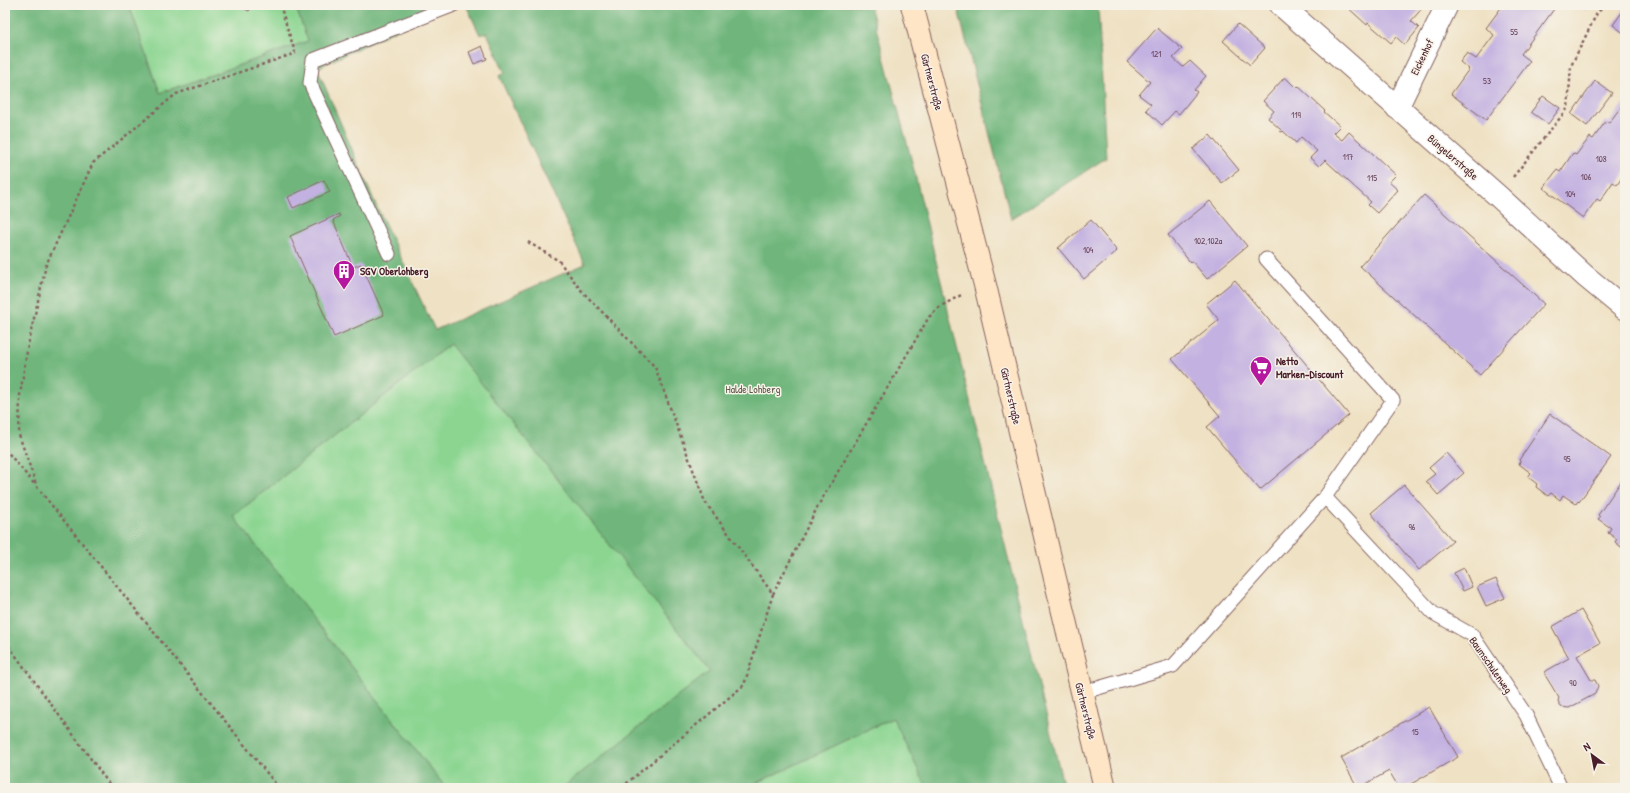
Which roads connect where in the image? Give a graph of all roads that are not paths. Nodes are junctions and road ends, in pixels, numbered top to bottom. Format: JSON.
{"nodes":[{"id":1,"x":454,"y":5,"type":"edge"},
{"id":2,"x":912,"y":5,"type":"edge"},
{"id":3,"x":1281,"y":5,"type":"edge"},
{"id":4,"x":1447,"y":5,"type":"edge"},
{"id":5,"x":1397,"y":108,"type":"junction"},
{"id":6,"x":389,"y":254,"type":"dead end"},
{"id":7,"x":1266,"y":259,"type":"dead end"},
{"id":8,"x":1625,"y":309,"type":"edge"},
{"id":9,"x":1325,"y":497,"type":"junction"},
{"id":10,"x":1081,"y":693,"type":"junction"},
{"id":11,"x":1105,"y":788,"type":"edge"},
{"id":12,"x":1561,"y":788,"type":"edge"}],
"edges":[{"from":1,"to":6,"type":"lane"},
{"from":2,"to":10,"type":"main road","name":"Gärtnerstraße"},
{"from":3,"to":5,"type":"street","name":"Büngelerstraße"},
{"from":4,"to":5,"type":"street","name":"Eickenhof"},
{"from":5,"to":8,"type":"street","name":"Büngelerstraße"},
{"from":7,"to":9,"type":"lane"},
{"from":9,"to":10,"type":"lane"},
{"from":9,"to":12,"type":"lane","name":"Baumschulenweg"},
{"from":10,"to":11,"type":"main road","name":"Gärtnerstraße"}]}
